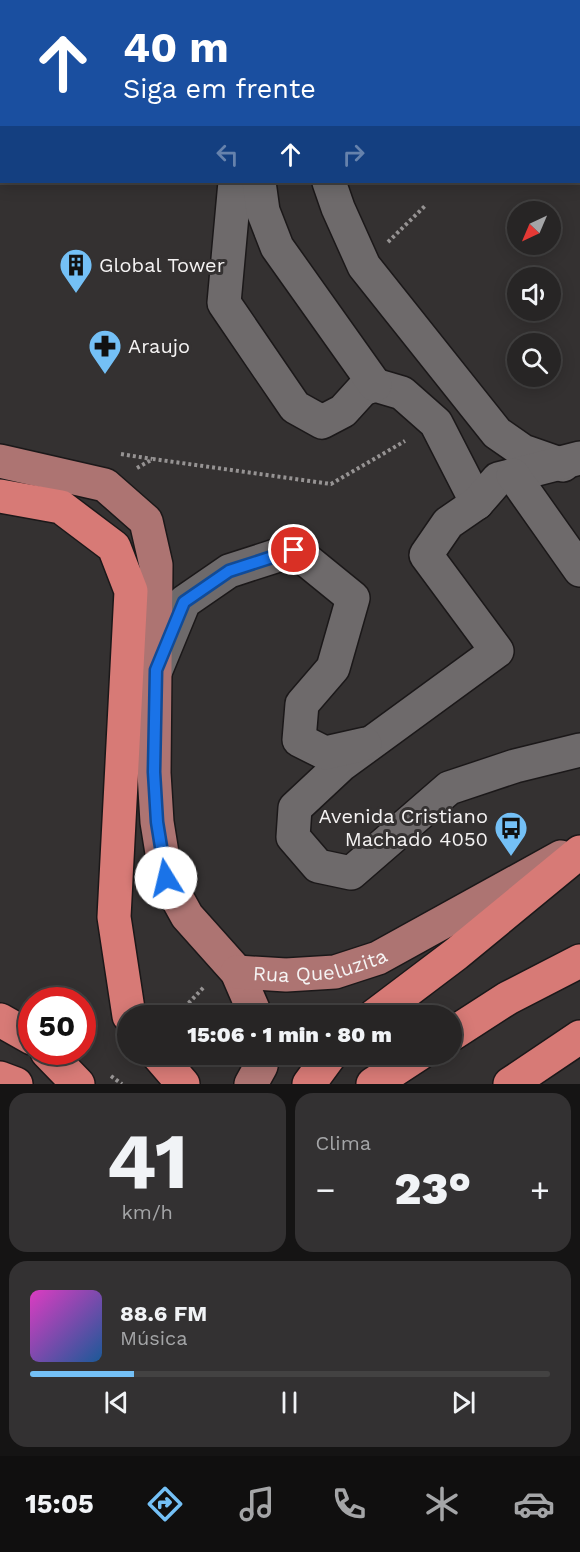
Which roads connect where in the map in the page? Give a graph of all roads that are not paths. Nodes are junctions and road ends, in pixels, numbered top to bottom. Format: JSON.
{"nodes":[{"id":1,"x":236,"y":183,"type":"edge"},
{"id":2,"x":259,"y":183,"type":"edge"},
{"id":3,"x":329,"y":183,"type":"edge"},
{"id":4,"x":375,"y":386,"type":"junction"},
{"id":5,"x":0,"y":461,"type":"edge"},
{"id":6,"x":574,"y":466,"type":"edge"},
{"id":7,"x":513,"y":475,"type":"junction"},
{"id":8,"x":0,"y":496,"type":"edge"},
{"id":9,"x":477,"y":503,"type":"junction"},
{"id":10,"x":580,"y":570,"type":"edge"},
{"id":11,"x":156,"y":670,"type":"junction"},
{"id":12,"x":373,"y":742,"type":"junction"},
{"id":13,"x":580,"y":750,"type":"edge"},
{"id":14,"x":580,"y":847,"type":"edge"},
{"id":15,"x":580,"y":852,"type":"edge"},
{"id":16,"x":456,"y":954,"type":"junction"},
{"id":17,"x":580,"y":960,"type":"edge"},
{"id":18,"x":232,"y":967,"type":"junction"},
{"id":19,"x":127,"y":1005,"type":"edge"},
{"id":20,"x":251,"y":1005,"type":"edge"},
{"id":21,"x":389,"y":1005,"type":"edge"},
{"id":22,"x":420,"y":1005,"type":"edge"},
{"id":23,"x":0,"y":1020,"type":"edge"},
{"id":24,"x":462,"y":1028,"type":"edge"},
{"id":25,"x":18,"y":1030,"type":"edge"},
{"id":26,"x":580,"y":1037,"type":"edge"},
{"id":27,"x":60,"y":1065,"type":"edge"},
{"id":28,"x":167,"y":1065,"type":"edge"},
{"id":29,"x":261,"y":1065,"type":"edge"},
{"id":30,"x":323,"y":1065,"type":"edge"},
{"id":31,"x":376,"y":1065,"type":"edge"},
{"id":32,"x":402,"y":1065,"type":"edge"},
{"id":33,"x":0,"y":1078,"type":"edge"},
{"id":34,"x":16,"y":1084,"type":"edge"},
{"id":35,"x":78,"y":1084,"type":"edge"},
{"id":36,"x":183,"y":1084,"type":"edge"},
{"id":37,"x":251,"y":1084,"type":"edge"},
{"id":38,"x":309,"y":1084,"type":"edge"},
{"id":39,"x":363,"y":1084,"type":"edge"},
{"id":40,"x":373,"y":1084,"type":"edge"},
{"id":41,"x":510,"y":1084,"type":"edge"}],
"edges":[{"from":1,"to":4,"type":"lane"},
{"from":2,"to":4,"type":"lane"},
{"from":3,"to":6,"type":"lane"},
{"from":4,"to":9,"type":"lane"},
{"from":5,"to":11,"type":"main road","name":"Rua Queluzita"},
{"from":6,"to":7,"type":"lane"},
{"from":7,"to":9,"type":"lane"},
{"from":7,"to":10,"type":"lane"},
{"from":8,"to":19,"type":"highway"},
{"from":9,"to":12,"type":"lane"},
{"from":11,"to":12,"type":"lane"},
{"from":11,"to":18,"type":"main road","name":"Rua Queluzita"},
{"from":12,"to":13,"type":"lane"},
{"from":14,"to":18,"type":"main road","name":"Rua Queluzita"},
{"from":15,"to":16,"type":"highway"},
{"from":16,"to":21,"type":"highway"},
{"from":16,"to":22,"type":"highway"},
{"from":17,"to":24,"type":"highway"},
{"from":18,"to":20,"type":"main road"},
{"from":23,"to":25,"type":"highway"},
{"from":26,"to":41,"type":"highway"},
{"from":27,"to":35,"type":"highway"},
{"from":28,"to":36,"type":"highway"},
{"from":29,"to":37,"type":"main road"},
{"from":30,"to":38,"type":"highway"},
{"from":31,"to":39,"type":"highway"},
{"from":32,"to":40,"type":"highway"},
{"from":33,"to":34,"type":"highway"}]}
